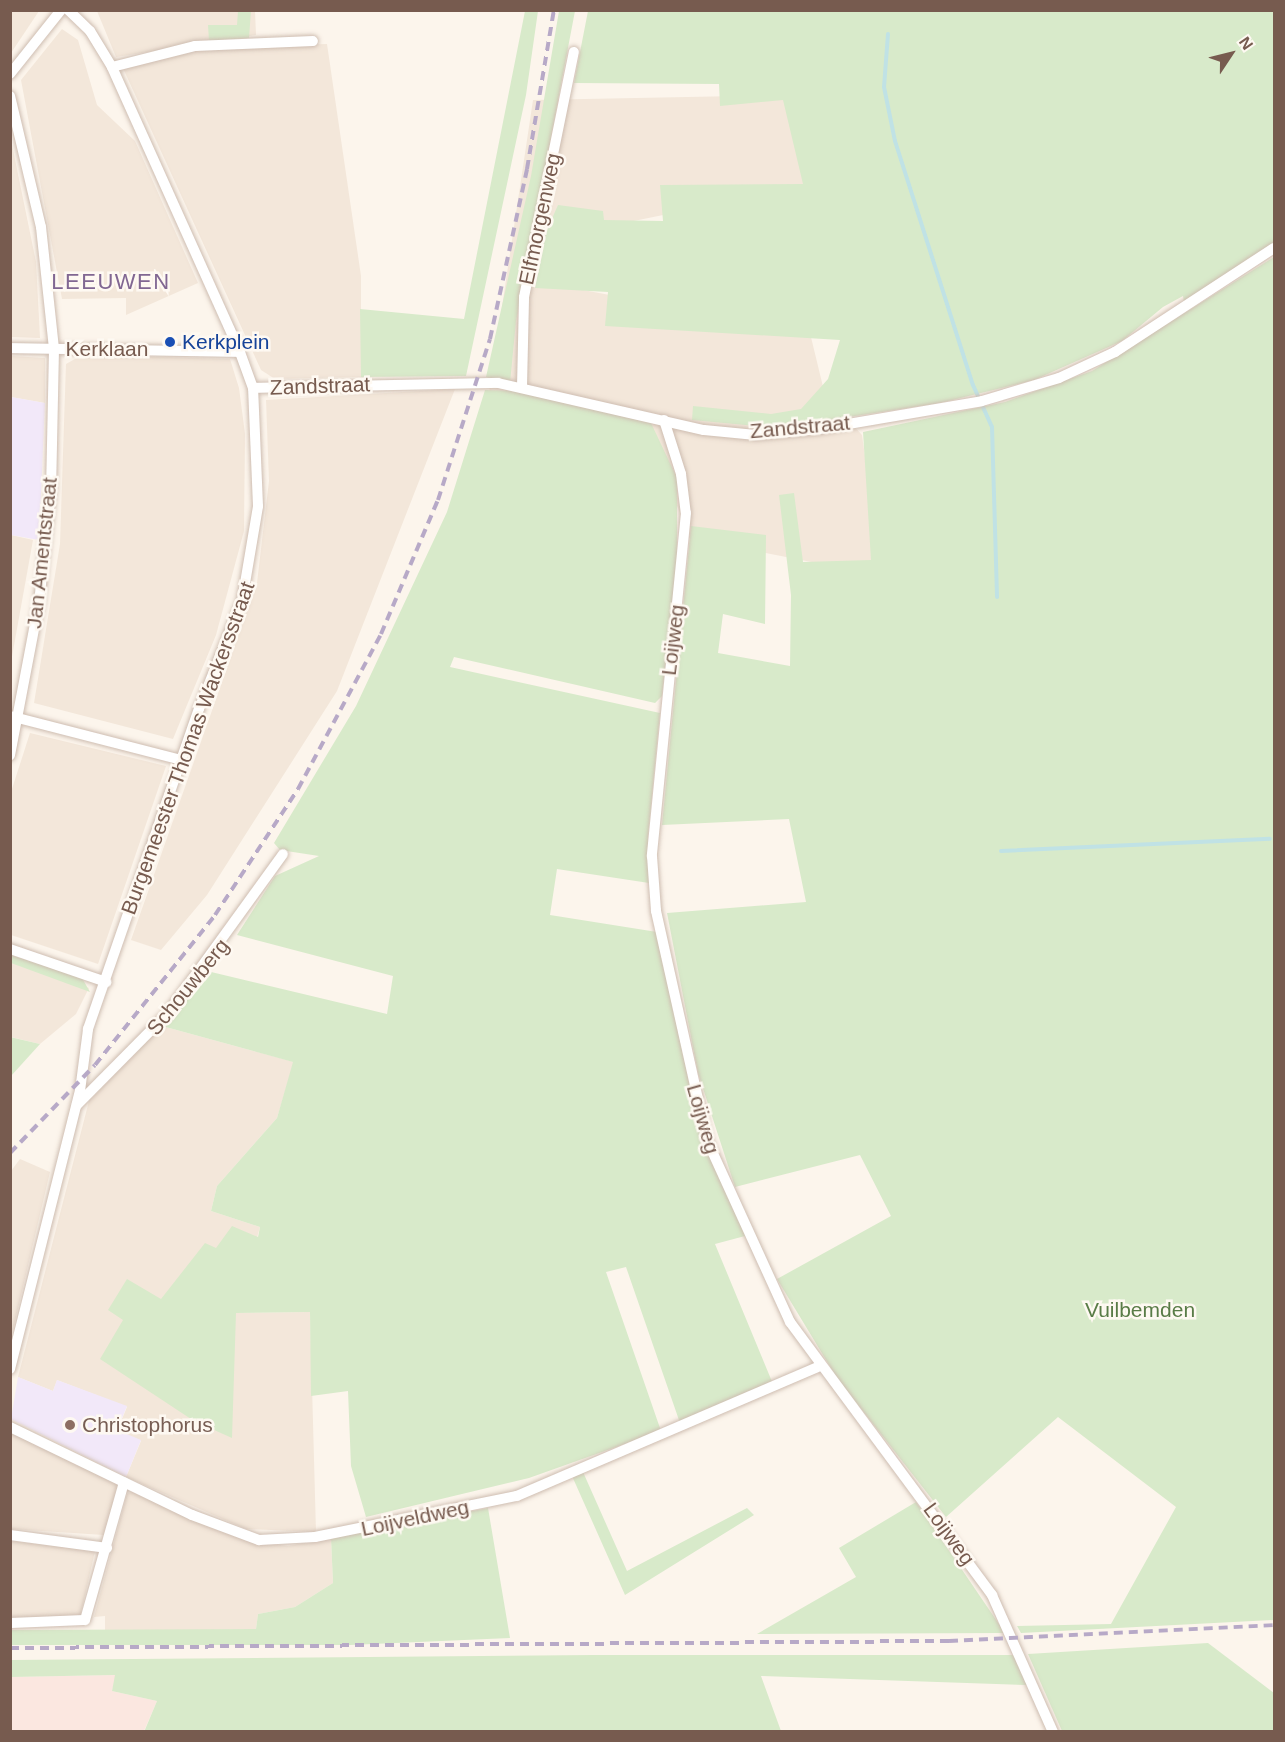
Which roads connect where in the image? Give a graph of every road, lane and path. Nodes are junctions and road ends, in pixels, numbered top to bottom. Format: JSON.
{"nodes":[{"id":1,"x":61,"y":10,"type":"edge"},
{"id":2,"x":68,"y":10,"type":"edge"},
{"id":3,"x":82,"y":14,"type":"edge"},
{"id":4,"x":313,"y":41,"type":"dead end"},
{"id":5,"x":574,"y":52,"type":"dead end"},
{"id":6,"x":112,"y":67,"type":"junction"},
{"id":7,"x":10,"y":74,"type":"edge"},
{"id":8,"x":10,"y":96,"type":"edge"},
{"id":9,"x":1275,"y":248,"type":"edge"},
{"id":10,"x":10,"y":348,"type":"edge"},
{"id":11,"x":54,"y":349,"type":"junction"},
{"id":12,"x":240,"y":352,"type":"junction"},
{"id":13,"x":522,"y":387,"type":"junction"},
{"id":14,"x":253,"y":388,"type":"junction"},
{"id":15,"x":664,"y":420,"type":"junction"},
{"id":16,"x":16,"y":717,"type":"edge"},
{"id":17,"x":10,"y":755,"type":"edge"},
{"id":18,"x":181,"y":760,"type":"junction"},
{"id":19,"x":284,"y":854,"type":"dead end"},
{"id":20,"x":10,"y":949,"type":"edge"},
{"id":21,"x":106,"y":982,"type":"junction"},
{"id":22,"x":77,"y":1106,"type":"junction"},
{"id":23,"x":819,"y":1367,"type":"junction"},
{"id":24,"x":10,"y":1370,"type":"edge"},
{"id":25,"x":10,"y":1427,"type":"edge"},
{"id":26,"x":124,"y":1482,"type":"junction"},
{"id":27,"x":10,"y":1535,"type":"edge"},
{"id":28,"x":106,"y":1548,"type":"junction"},
{"id":29,"x":10,"y":1623,"type":"edge"},
{"id":30,"x":1053,"y":1731,"type":"edge"}],
"edges":[{"from":1,"to":7,"type":"street"},
{"from":2,"to":3,"type":"street"},
{"from":3,"to":6,"type":"street","name":"Burgemeester Thomas Wackersstraat"},
{"from":4,"to":6,"type":"street"},
{"from":5,"to":13,"type":"street","name":"Elfmorgenweg"},
{"from":6,"to":12,"type":"street","name":"Burgemeester Thomas Wackersstraat"},
{"from":8,"to":11,"type":"street","name":"Jan Amentstraat"},
{"from":9,"to":15,"type":"street","name":"Zandstraat"},
{"from":10,"to":11,"type":"street","name":"Kerklaan"},
{"from":11,"to":12,"type":"street","name":"Kerklaan"},
{"from":11,"to":16,"type":"street","name":"Jan Amentstraat"},
{"from":12,"to":14,"type":"street","name":"Burgemeester Thomas Wackersstraat"},
{"from":13,"to":14,"type":"street","name":"Zandstraat"},
{"from":13,"to":15,"type":"street","name":"Zandstraat"},
{"from":14,"to":18,"type":"street","name":"Burgemeester Thomas Wackersstraat"},
{"from":15,"to":23,"type":"street","name":"Loijweg"},
{"from":16,"to":17,"type":"street","name":"Jan Amentstraat"},
{"from":16,"to":18,"type":"street"},
{"from":18,"to":21,"type":"street","name":"Burgemeester Thomas Wackersstraat"},
{"from":19,"to":22,"type":"street","name":"Schouwberg"},
{"from":20,"to":21,"type":"street"},
{"from":21,"to":22,"type":"street","name":"Burgemeester Thomas Wackersstraat"},
{"from":22,"to":24,"type":"street"},
{"from":23,"to":26,"type":"street","name":"Loijveldweg"},
{"from":23,"to":30,"type":"street","name":"Loijweg"},
{"from":25,"to":26,"type":"street","name":"Loijveldweg"},
{"from":26,"to":28,"type":"street"},
{"from":27,"to":28,"type":"street"},
{"from":28,"to":29,"type":"street"}]}
